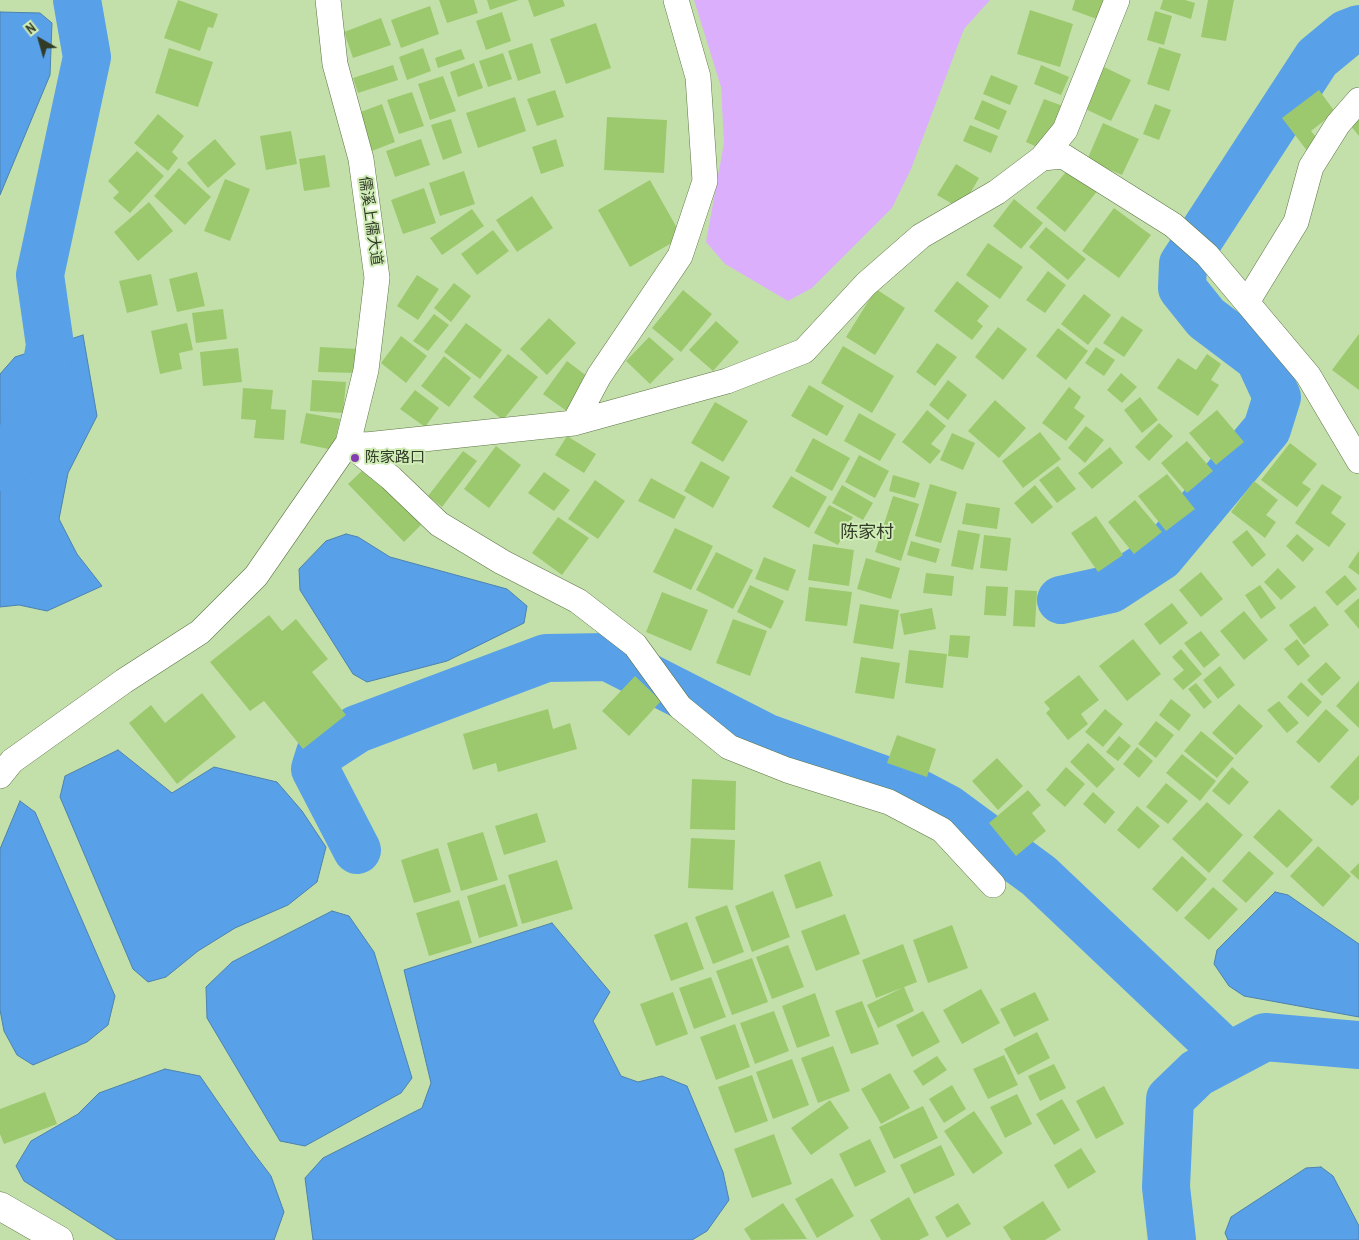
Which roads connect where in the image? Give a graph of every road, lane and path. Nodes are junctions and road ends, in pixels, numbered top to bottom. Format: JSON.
{"nodes":[{"id":1,"x":328,"y":0,"type":"edge"},
{"id":2,"x":676,"y":0,"type":"edge"},
{"id":3,"x":1117,"y":0,"type":"edge"},
{"id":4,"x":1359,"y":100,"type":"edge"},
{"id":5,"x":1042,"y":158,"type":"junction"},
{"id":6,"x":1246,"y":302,"type":"junction"},
{"id":7,"x":574,"y":422,"type":"junction"},
{"id":8,"x":348,"y":443,"type":"junction"},
{"id":9,"x":1359,"y":461,"type":"edge"},
{"id":10,"x":0,"y":776,"type":"edge"},
{"id":11,"x":993,"y":885,"type":"dead end"},
{"id":12,"x":0,"y":1206,"type":"edge"},
{"id":13,"x":59,"y":1240,"type":"edge"}],
"edges":[{"from":1,"to":8,"type":"street","name":"儒溪上儒大道"},
{"from":2,"to":7,"type":"street"},
{"from":3,"to":5,"type":"street"},
{"from":4,"to":6,"type":"street"},
{"from":5,"to":6,"type":"street"},
{"from":5,"to":7,"type":"street"},
{"from":6,"to":9,"type":"street"},
{"from":7,"to":8,"type":"street"},
{"from":8,"to":10,"type":"street"},
{"from":8,"to":11,"type":"street"},
{"from":12,"to":13,"type":"highway"}]}
